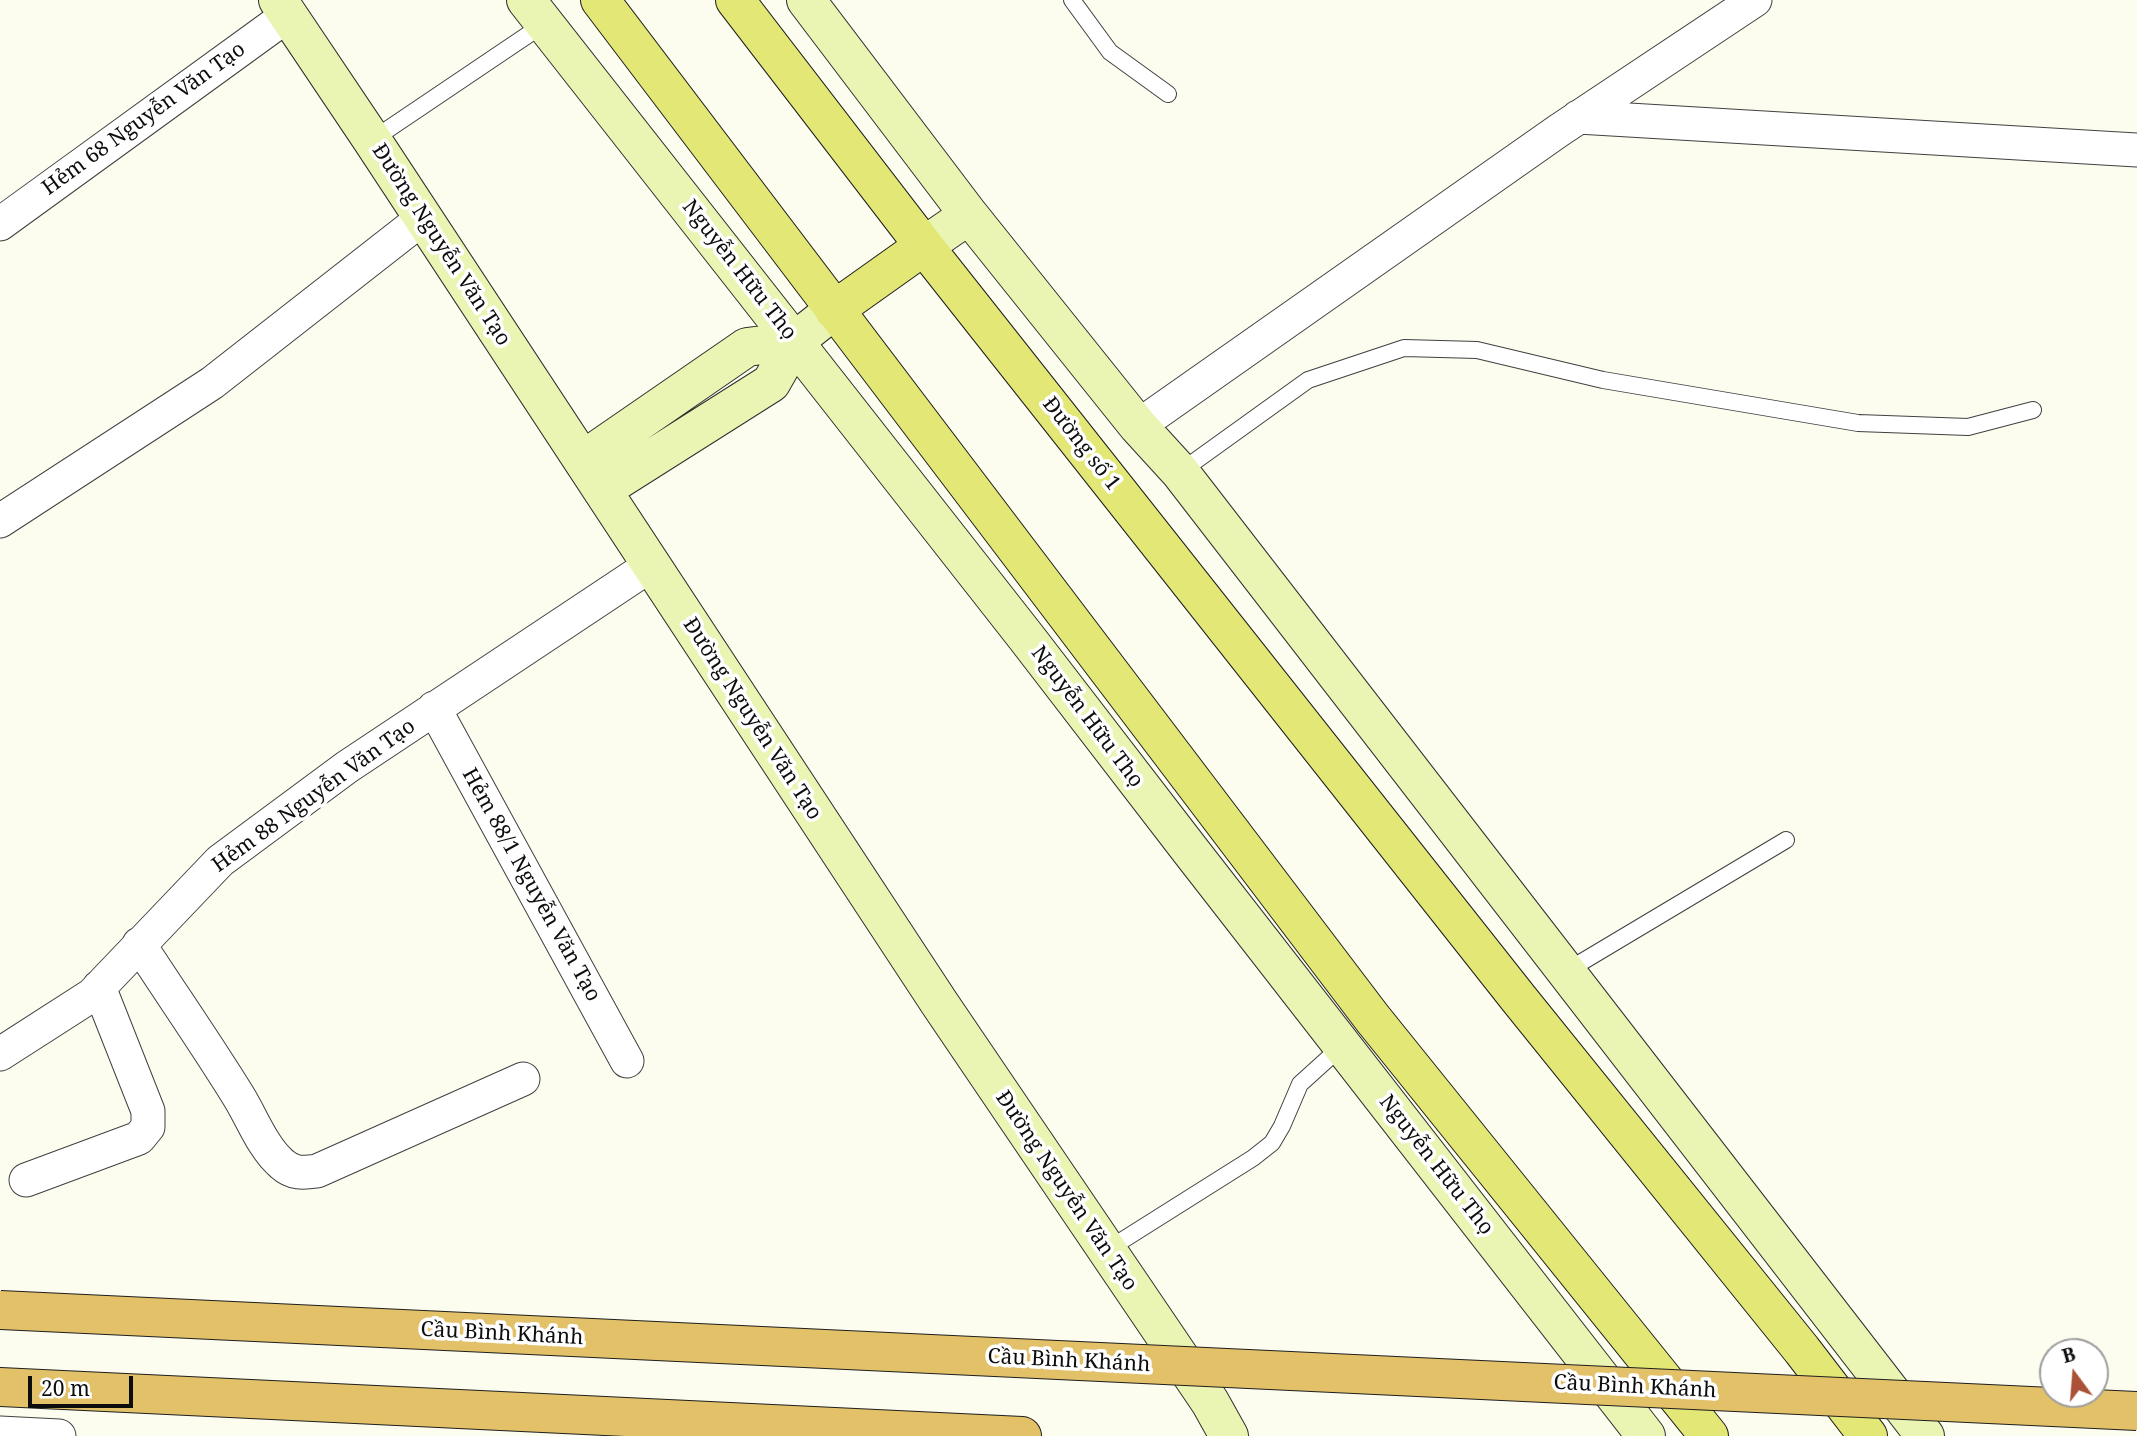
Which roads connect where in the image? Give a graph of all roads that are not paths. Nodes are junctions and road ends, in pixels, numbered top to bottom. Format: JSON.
{"nodes":[{"id":1,"x":600,"y":0,"type":"edge"},
{"id":2,"x":735,"y":0,"type":"edge"},
{"id":3,"x":806,"y":0,"type":"edge"},
{"id":4,"x":1072,"y":0,"type":"edge"},
{"id":5,"x":1755,"y":0,"type":"edge"},
{"id":6,"x":283,"y":8,"type":"edge"},
{"id":7,"x":535,"y":12,"type":"edge"},
{"id":8,"x":1168,"y":94,"type":"dead end"},
{"id":9,"x":1578,"y":117,"type":"junction"},
{"id":10,"x":372,"y":140,"type":"junction"},
{"id":11,"x":2137,"y":150,"type":"edge"},
{"id":12,"x":969,"y":215,"type":"junction"},
{"id":13,"x":423,"y":218,"type":"junction"},
{"id":14,"x":0,"y":223,"type":"edge"},
{"id":15,"x":924,"y":246,"type":"junction"},
{"id":16,"x":834,"y":310,"type":"junction"},
{"id":17,"x":795,"y":341,"type":"junction"},
{"id":18,"x":2033,"y":410,"type":"dead end"},
{"id":19,"x":1138,"y":426,"type":"junction"},
{"id":20,"x":1180,"y":472,"type":"junction"},
{"id":21,"x":593,"y":475,"type":"junction"},
{"id":22,"x":0,"y":521,"type":"edge"},
{"id":23,"x":652,"y":565,"type":"junction"},
{"id":24,"x":434,"y":708,"type":"junction"},
{"id":25,"x":1786,"y":839,"type":"dead end"},
{"id":26,"x":139,"y":944,"type":"junction"},
{"id":27,"x":1565,"y":972,"type":"junction"},
{"id":28,"x":99,"y":987,"type":"junction"},
{"id":29,"x":1343,"y":1045,"type":"junction"},
{"id":30,"x":0,"y":1054,"type":"edge"},
{"id":31,"x":627,"y":1061,"type":"dead end"},
{"id":32,"x":523,"y":1079,"type":"dead end"},
{"id":33,"x":26,"y":1180,"type":"dead end"},
{"id":34,"x":1107,"y":1250,"type":"junction"},
{"id":35,"x":0,"y":1310,"type":"edge"},
{"id":36,"x":0,"y":1387,"type":"edge"},
{"id":37,"x":2137,"y":1411,"type":"edge"},
{"id":38,"x":0,"y":1433,"type":"edge"},
{"id":39,"x":59,"y":1436,"type":"edge"},
{"id":40,"x":1022,"y":1436,"type":"edge"},
{"id":41,"x":1229,"y":1436,"type":"edge"},
{"id":42,"x":1646,"y":1436,"type":"edge"},
{"id":43,"x":1709,"y":1436,"type":"edge"},
{"id":44,"x":1868,"y":1436,"type":"edge"},
{"id":45,"x":1924,"y":1436,"type":"edge"}],
"edges":[{"from":1,"to":16,"type":"main road","name":"Nguyễn Hữu Thọ"},
{"from":2,"to":15,"type":"main road"},
{"from":3,"to":12,"type":"main road"},
{"from":4,"to":8,"type":"lane"},
{"from":5,"to":9,"type":"street"},
{"from":6,"to":10,"type":"main road","name":"Đường Nguyễn Văn Tạo"},
{"from":6,"to":14,"type":"street","name":"Hẻm 68 Nguyễn Văn Tạo"},
{"from":7,"to":10,"type":"lane"},
{"from":7,"to":17,"type":"main road","name":"Nguyễn Hữu Thọ"},
{"from":9,"to":11,"type":"street"},
{"from":9,"to":19,"type":"street"},
{"from":10,"to":13,"type":"main road","name":"Đường Nguyễn Văn Tạo"},
{"from":12,"to":15,"type":"main road"},
{"from":12,"to":19,"type":"main road"},
{"from":13,"to":21,"type":"main road","name":"Đường Nguyễn Văn Tạo"},
{"from":13,"to":22,"type":"street"},
{"from":15,"to":16,"type":"main road"},
{"from":15,"to":44,"type":"main road","name":"Đường số 1"},
{"from":16,"to":17,"type":"main road"},
{"from":16,"to":43,"type":"main road","name":"Nguyễn Hữu Thọ"},
{"from":17,"to":21,"type":"main road"},
{"from":17,"to":29,"type":"main road","name":"Nguyễn Hữu Thọ"},
{"from":18,"to":20,"type":"lane"},
{"from":19,"to":20,"type":"main road"},
{"from":20,"to":27,"type":"main road"},
{"from":21,"to":23,"type":"main road","name":"Đường Nguyễn Văn Tạo"},
{"from":23,"to":24,"type":"street","name":"Hẻm 88 Nguyễn Văn Tạo"},
{"from":23,"to":34,"type":"main road","name":"Đường Nguyễn Văn Tạo"},
{"from":24,"to":26,"type":"street","name":"Hẻm 88 Nguyễn Văn Tạo"},
{"from":24,"to":31,"type":"street","name":"Hẻm 88/1 Nguyễn Văn Tạo"},
{"from":25,"to":27,"type":"lane"},
{"from":26,"to":28,"type":"street","name":"Hẻm 88 Nguyễn Văn Tạo"},
{"from":26,"to":32,"type":"street"},
{"from":27,"to":45,"type":"main road"},
{"from":28,"to":30,"type":"street","name":"Hẻm 88 Nguyễn Văn Tạo"},
{"from":28,"to":33,"type":"street"},
{"from":29,"to":34,"type":"lane"},
{"from":29,"to":42,"type":"main road","name":"Nguyễn Hữu Thọ"},
{"from":34,"to":41,"type":"main road","name":"Đường Nguyễn Văn Tạo"},
{"from":35,"to":37,"type":"highway","name":"Cầu Bình Khánh","bridge":true},
{"from":36,"to":40,"type":"highway"},
{"from":38,"to":39,"type":"street"}]}
